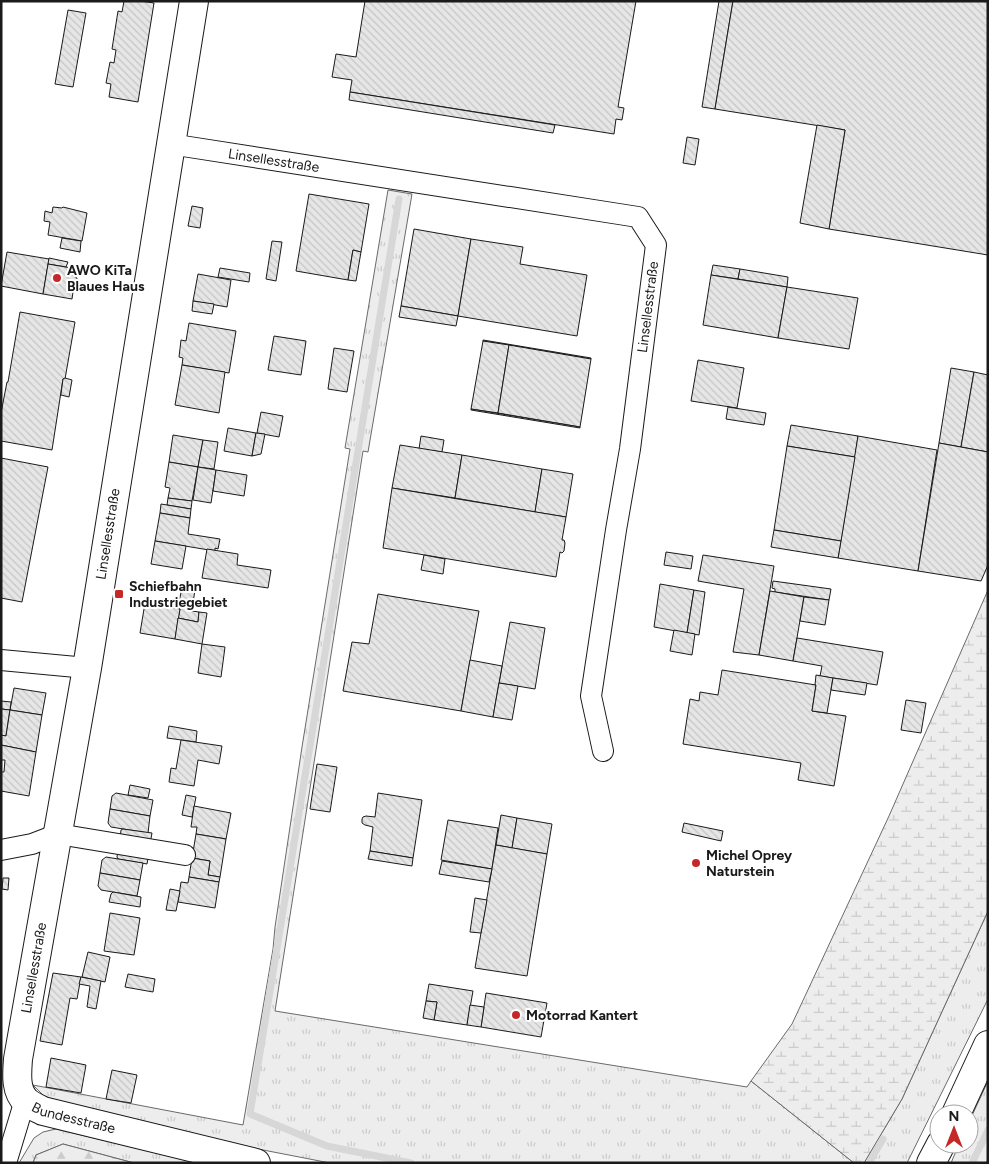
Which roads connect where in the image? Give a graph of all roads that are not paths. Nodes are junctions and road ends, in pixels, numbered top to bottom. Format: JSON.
{"nodes":[{"id":1,"x":194,"y":1,"type":"edge"},
{"id":2,"x":170,"y":144,"type":"junction"},
{"id":3,"x":1,"y":660,"type":"edge"},
{"id":4,"x":87,"y":668,"type":"junction"},
{"id":5,"x":603,"y":751,"type":"dead end"},
{"id":6,"x":58,"y":834,"type":"junction"},
{"id":7,"x":1,"y":850,"type":"edge"},
{"id":8,"x":185,"y":855,"type":"dead end"},
{"id":9,"x":988,"y":1045,"type":"edge"},
{"id":10,"x":25,"y":1100,"type":"junction"},
{"id":11,"x":961,"y":1104,"type":"edge"},
{"id":12,"x":6,"y":1163,"type":"edge"},
{"id":13,"x":256,"y":1163,"type":"edge"}],
"edges":[{"from":1,"to":2,"type":"street","name":"Linsellesstraße"},
{"from":2,"to":4,"type":"street","name":"Linsellesstraße"},
{"from":2,"to":5,"type":"street","name":"Linsellesstraße"},
{"from":3,"to":4,"type":"street"},
{"from":4,"to":6,"type":"street","name":"Linsellesstraße"},
{"from":6,"to":7,"type":"street"},
{"from":6,"to":8,"type":"street"},
{"from":6,"to":10,"type":"street","name":"Linsellesstraße"},
{"from":9,"to":11,"type":"street"},
{"from":10,"to":12,"type":"street"},
{"from":10,"to":13,"type":"street","name":"Bundesstraße"}]}
